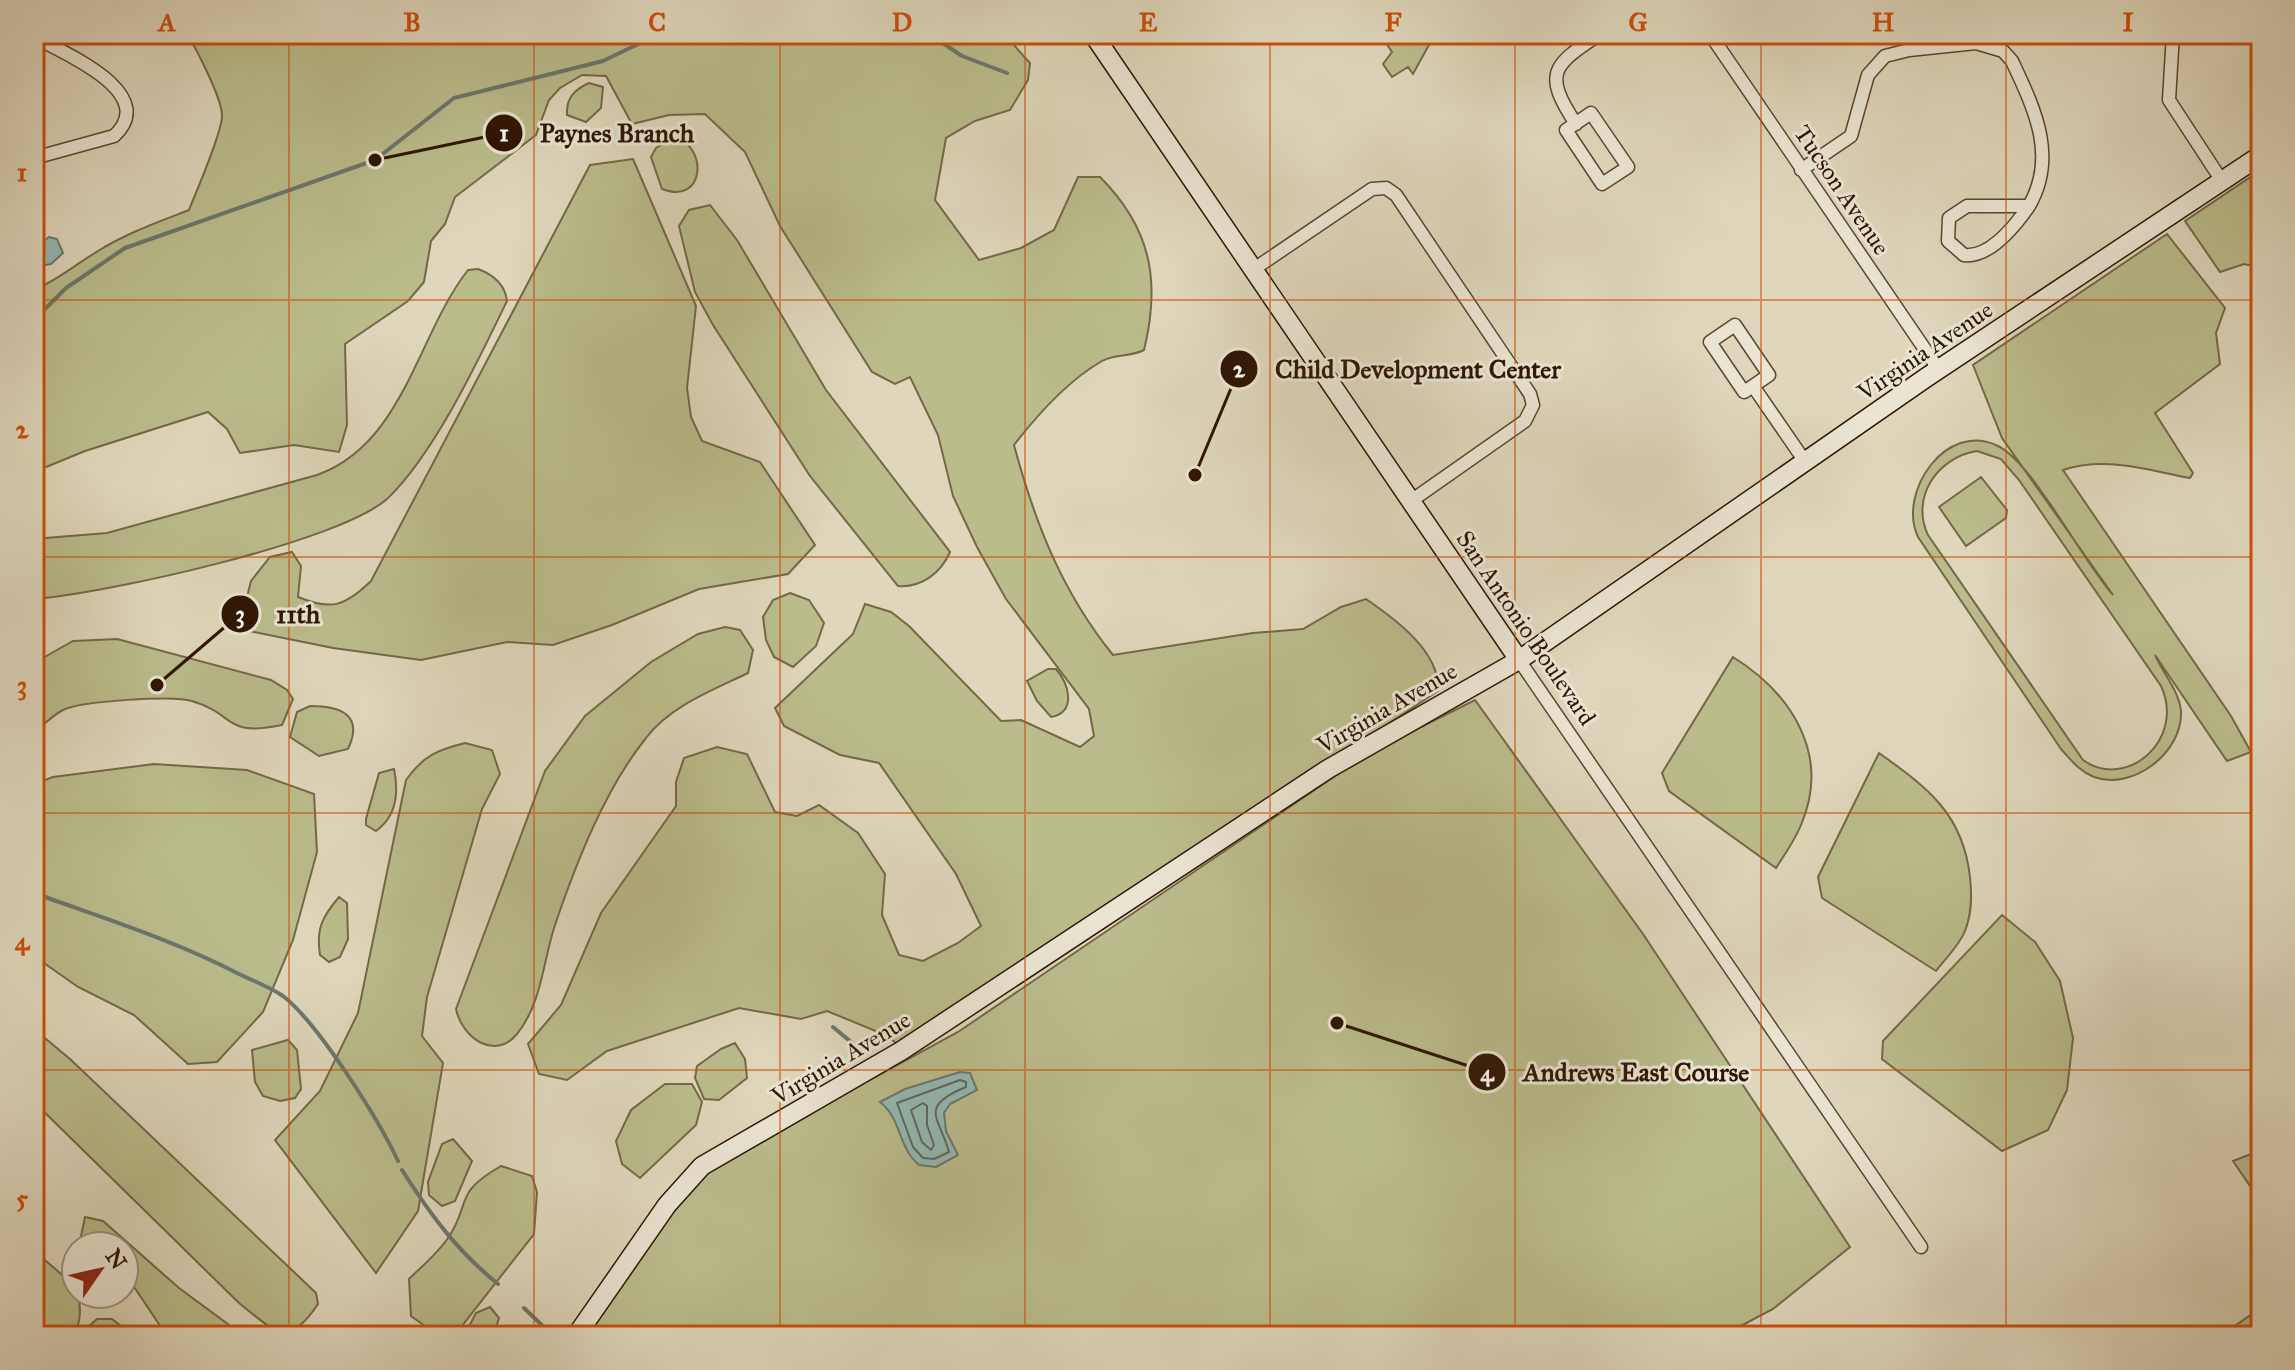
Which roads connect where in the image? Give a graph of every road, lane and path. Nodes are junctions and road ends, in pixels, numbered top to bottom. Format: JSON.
{"nodes":[{"id":1,"x":1093,"y":34,"type":"edge"},
{"id":2,"x":1600,"y":34,"type":"edge"},
{"id":3,"x":1710,"y":34,"type":"edge"},
{"id":4,"x":2173,"y":34,"type":"edge"},
{"id":5,"x":38,"y":42,"type":"edge"},
{"id":6,"x":1576,"y":124,"type":"junction"},
{"id":7,"x":2261,"y":155,"type":"edge"},
{"id":8,"x":34,"y":158,"type":"edge"},
{"id":9,"x":1801,"y":170,"type":"junction"},
{"id":10,"x":2222,"y":181,"type":"junction"},
{"id":11,"x":2029,"y":206,"type":"junction"},
{"id":12,"x":1254,"y":269,"type":"junction"},
{"id":13,"x":1939,"y":370,"type":"junction"},
{"id":14,"x":1753,"y":386,"type":"junction"},
{"id":15,"x":1806,"y":463,"type":"junction"},
{"id":16,"x":1411,"y":501,"type":"junction"},
{"id":17,"x":1519,"y":660,"type":"junction"},
{"id":18,"x":1921,"y":1247,"type":"dead end"},
{"id":19,"x":576,"y":1336,"type":"edge"}],
"edges":[{"from":1,"to":12,"type":"street","name":"San Antonio Boulevard"},
{"from":2,"to":6,"type":"street"},
{"from":3,"to":9,"type":"street","name":"Tucson Avenue"},
{"from":4,"to":10,"type":"street"},
{"from":5,"to":8,"type":"street"},
{"from":6,"to":6,"type":"street"},
{"from":7,"to":10,"type":"street","name":"Virginia Avenue"},
{"from":9,"to":11,"type":"street"},
{"from":9,"to":13,"type":"street","name":"Tucson Avenue"},
{"from":10,"to":13,"type":"street","name":"Virginia Avenue"},
{"from":11,"to":11,"type":"street"},
{"from":12,"to":16,"type":"street","name":"San Antonio Boulevard"},
{"from":12,"to":16,"type":"street"},
{"from":13,"to":15,"type":"street","name":"Virginia Avenue"},
{"from":14,"to":14,"type":"street"},
{"from":14,"to":15,"type":"street"},
{"from":15,"to":17,"type":"street","name":"Virginia Avenue"},
{"from":16,"to":17,"type":"street","name":"San Antonio Boulevard"},
{"from":17,"to":18,"type":"street","name":"San Antonio Boulevard"},
{"from":17,"to":19,"type":"street","name":"Virginia Avenue"}]}
